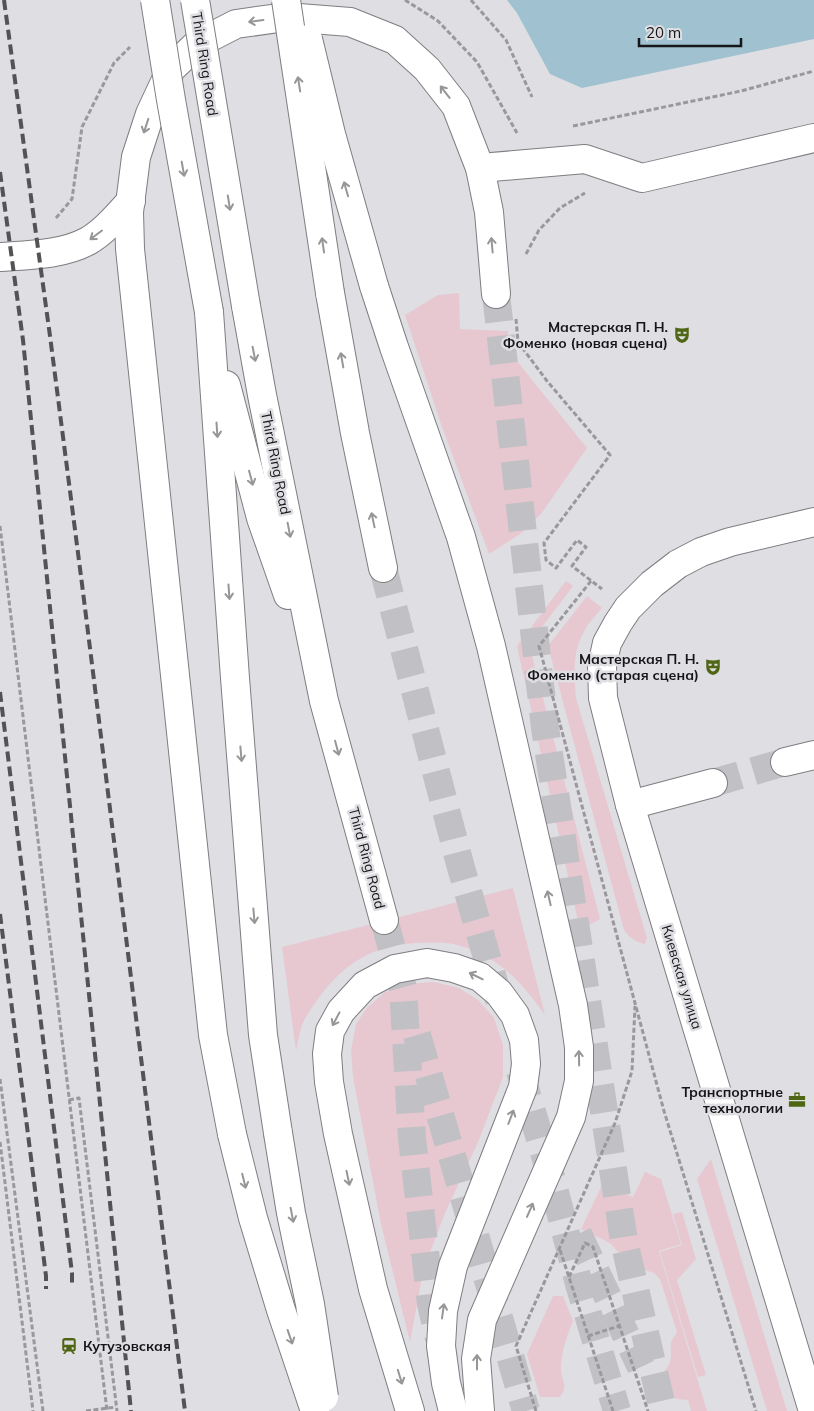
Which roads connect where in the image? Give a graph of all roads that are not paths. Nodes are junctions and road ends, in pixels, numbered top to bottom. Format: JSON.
{"nodes":[{"id":1,"x":155,"y":0,"type":"edge"},
{"id":2,"x":195,"y":0,"type":"edge"},
{"id":3,"x":286,"y":0,"type":"edge"},
{"id":4,"x":299,"y":0,"type":"edge"},
{"id":5,"x":814,"y":138,"type":"edge"},
{"id":6,"x":480,"y":168,"type":"junction"},
{"id":7,"x":131,"y":201,"type":"junction"},
{"id":8,"x":0,"y":257,"type":"edge"},
{"id":9,"x":496,"y":294,"type":"tunnel mouth"},
{"id":10,"x":209,"y":312,"type":"junction"},
{"id":11,"x":814,"y":522,"type":"edge"},
{"id":12,"x":383,"y":568,"type":"tunnel mouth"},
{"id":13,"x":324,"y":701,"type":"junction"},
{"id":14,"x":814,"y":754,"type":"edge"},
{"id":15,"x":785,"y":762,"type":"tunnel mouth"},
{"id":16,"x":713,"y":783,"type":"tunnel mouth"},
{"id":17,"x":630,"y":805,"type":"junction"},
{"id":18,"x":384,"y":920,"type":"tunnel mouth"},
{"id":19,"x":315,"y":1411,"type":"edge"},
{"id":20,"x":326,"y":1411,"type":"edge"},
{"id":21,"x":410,"y":1411,"type":"edge"},
{"id":22,"x":453,"y":1411,"type":"edge"},
{"id":23,"x":480,"y":1411,"type":"edge"},
{"id":24,"x":812,"y":1411,"type":"edge"}],
"edges":[{"from":1,"to":10,"type":"main road","one_way":true,"bridge":true},
{"from":2,"to":13,"type":"main road","name":"Third Ring Road","one_way":true,"bridge":true},
{"from":12,"to":3,"type":"main road","one_way":true,"bridge":true},
{"from":23,"to":4,"type":"main road","one_way":true,"bridge":true},
{"from":5,"to":6,"type":"main road"},
{"from":6,"to":7,"type":"main road","one_way":true},
{"from":9,"to":6,"type":"main road","one_way":true},
{"from":7,"to":8,"type":"main road","one_way":true},
{"from":7,"to":19,"type":"main road","one_way":true,"bridge":true},
{"from":10,"to":13,"type":"main road","one_way":true},
{"from":10,"to":20,"type":"main road","one_way":true,"bridge":true},
{"from":11,"to":17,"type":"main road","name":"Киевская улица"},
{"from":13,"to":18,"type":"main road","name":"Third Ring Road","one_way":true},
{"from":14,"to":15,"type":"main road"},
{"from":16,"to":17,"type":"main road"},
{"from":17,"to":24,"type":"main road","name":"Киевская улица"},
{"from":22,"to":21,"type":"main road","one_way":true}]}
